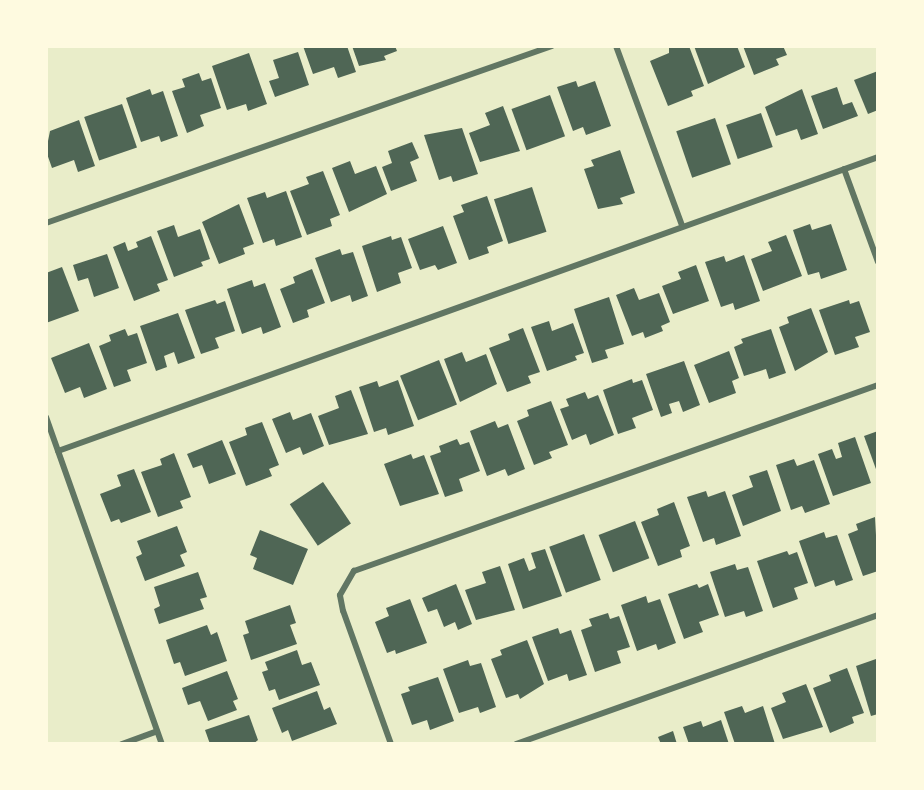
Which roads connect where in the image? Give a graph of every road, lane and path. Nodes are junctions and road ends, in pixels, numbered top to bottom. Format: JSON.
{"nodes":[{"id":1,"x":552,"y":46,"type":"edge"},
{"id":2,"x":616,"y":46,"type":"edge"},
{"id":3,"x":878,"y":157,"type":"edge"},
{"id":4,"x":844,"y":169,"type":"junction"},
{"id":5,"x":46,"y":223,"type":"edge"},
{"id":6,"x":682,"y":225,"type":"junction"},
{"id":7,"x":878,"y":262,"type":"edge"},
{"id":8,"x":878,"y":386,"type":"edge"},
{"id":9,"x":46,"y":417,"type":"edge"},
{"id":10,"x":58,"y":451,"type":"junction"},
{"id":11,"x":878,"y":615,"type":"edge"},
{"id":12,"x":157,"y":731,"type":"junction"},
{"id":13,"x":122,"y":744,"type":"edge"},
{"id":14,"x":162,"y":744,"type":"edge"},
{"id":15,"x":391,"y":744,"type":"edge"},
{"id":16,"x":516,"y":744,"type":"edge"}],
"edges":[{"from":1,"to":5,"type":"street"},
{"from":2,"to":6,"type":"street"},
{"from":3,"to":4,"type":"street"},
{"from":4,"to":6,"type":"street"},
{"from":4,"to":7,"type":"street"},
{"from":6,"to":10,"type":"street"},
{"from":8,"to":15,"type":"street"},
{"from":9,"to":10,"type":"street"},
{"from":10,"to":12,"type":"street"},
{"from":11,"to":16,"type":"street"},
{"from":12,"to":13,"type":"street"},
{"from":12,"to":14,"type":"street"}]}
